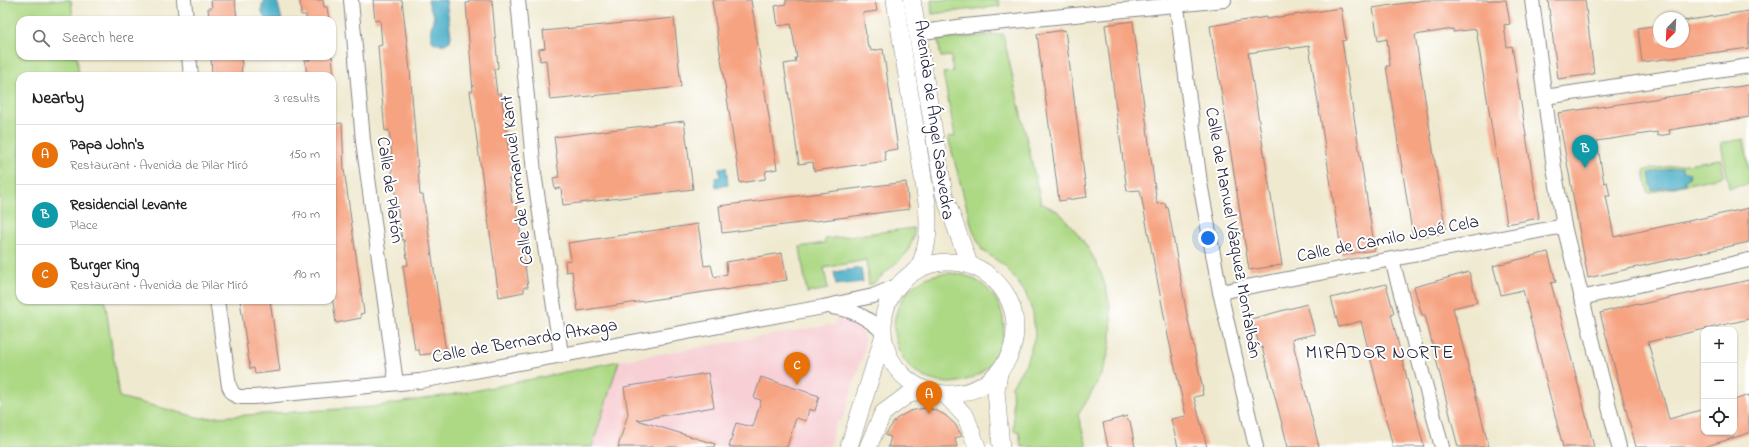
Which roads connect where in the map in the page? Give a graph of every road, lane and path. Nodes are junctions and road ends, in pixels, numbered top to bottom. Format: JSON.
{"nodes":[{"id":1,"x":184,"y":0,"type":"edge"},
{"id":2,"x":351,"y":0,"type":"edge"},
{"id":3,"x":518,"y":0,"type":"edge"},
{"id":4,"x":895,"y":0,"type":"edge"},
{"id":5,"x":912,"y":0,"type":"edge"},
{"id":6,"x":1224,"y":0,"type":"edge"},
{"id":7,"x":1532,"y":0,"type":"edge"},
{"id":8,"x":1177,"y":2,"type":"edge"},
{"id":9,"x":186,"y":16,"type":"edge"},
{"id":10,"x":916,"y":33,"type":"junction"},
{"id":11,"x":189,"y":60,"type":"edge"},
{"id":12,"x":1749,"y":66,"type":"edge"},
{"id":13,"x":191,"y":72,"type":"edge"},
{"id":14,"x":1545,"y":98,"type":"junction"},
{"id":15,"x":1564,"y":226,"type":"junction"},
{"id":16,"x":1392,"y":260,"type":"junction"},
{"id":17,"x":1749,"y":260,"type":"edge"},
{"id":18,"x":969,"y":264,"type":"junction"},
{"id":19,"x":918,"y":268,"type":"junction"},
{"id":20,"x":899,"y":285,"type":"junction"},
{"id":21,"x":1220,"y":292,"type":"junction"},
{"id":22,"x":1581,"y":298,"type":"junction"},
{"id":23,"x":218,"y":304,"type":"edge"},
{"id":24,"x":823,"y":307,"type":"junction"},
{"id":25,"x":883,"y":335,"type":"junction"},
{"id":26,"x":562,"y":354,"type":"junction"},
{"id":27,"x":999,"y":373,"type":"junction"},
{"id":28,"x":396,"y":383,"type":"junction"},
{"id":29,"x":923,"y":389,"type":"junction"},
{"id":30,"x":946,"y":395,"type":"junction"},
{"id":31,"x":850,"y":447,"type":"edge"},
{"id":32,"x":868,"y":447,"type":"edge"},
{"id":33,"x":977,"y":447,"type":"edge"},
{"id":34,"x":1001,"y":447,"type":"edge"},
{"id":35,"x":1256,"y":447,"type":"edge"},
{"id":36,"x":1442,"y":447,"type":"edge"},
{"id":37,"x":1619,"y":447,"type":"edge"}],
"edges":[{"from":1,"to":9,"type":"street"},
{"from":2,"to":28,"type":"street","name":"Calle de Platón"},
{"from":3,"to":26,"type":"street","name":"Calle de Immanuel Kant"},
{"from":4,"to":19,"type":"street","name":"Avenida de Ángel Saavedra"},
{"from":5,"to":10,"type":"street","name":"Avenida de Ángel Saavedra"},
{"from":6,"to":8,"type":"street"},
{"from":7,"to":14,"type":"street"},
{"from":8,"to":10,"type":"street"},
{"from":8,"to":21,"type":"street","name":"Calle de Manuel Vázquez Montalbán"},
{"from":10,"to":18,"type":"street","name":"Avenida de Ángel Saavedra"},
{"from":11,"to":13,"type":"street"},
{"from":12,"to":14,"type":"street"},
{"from":14,"to":15,"type":"street"},
{"from":15,"to":16,"type":"street","name":"Calle de Camilo José Cela"},
{"from":15,"to":22,"type":"street"},
{"from":16,"to":21,"type":"street","name":"Calle de Camilo José Cela"},
{"from":16,"to":36,"type":"street"},
{"from":17,"to":22,"type":"street"},
{"from":18,"to":19,"type":"street"},
{"from":18,"to":27,"type":"street"},
{"from":19,"to":20,"type":"street"},
{"from":20,"to":24,"type":"street","name":"Calle de Bernardo Atxaga"},
{"from":20,"to":25,"type":"street"},
{"from":21,"to":35,"type":"street","name":"Calle de Manuel Vázquez Montalbán"},
{"from":22,"to":37,"type":"street"},
{"from":23,"to":28,"type":"street","name":"Calle de Bernardo Atxaga"},
{"from":24,"to":25,"type":"street","name":"Calle de Bernardo Atxaga"},
{"from":24,"to":26,"type":"street","name":"Calle de Bernardo Atxaga"},
{"from":25,"to":29,"type":"street"},
{"from":25,"to":31,"type":"street"},
{"from":26,"to":28,"type":"street","name":"Calle de Bernardo Atxaga"},
{"from":27,"to":30,"type":"street"},
{"from":27,"to":34,"type":"street"},
{"from":29,"to":30,"type":"street"},
{"from":29,"to":32,"type":"street"},
{"from":30,"to":33,"type":"street"}]}
